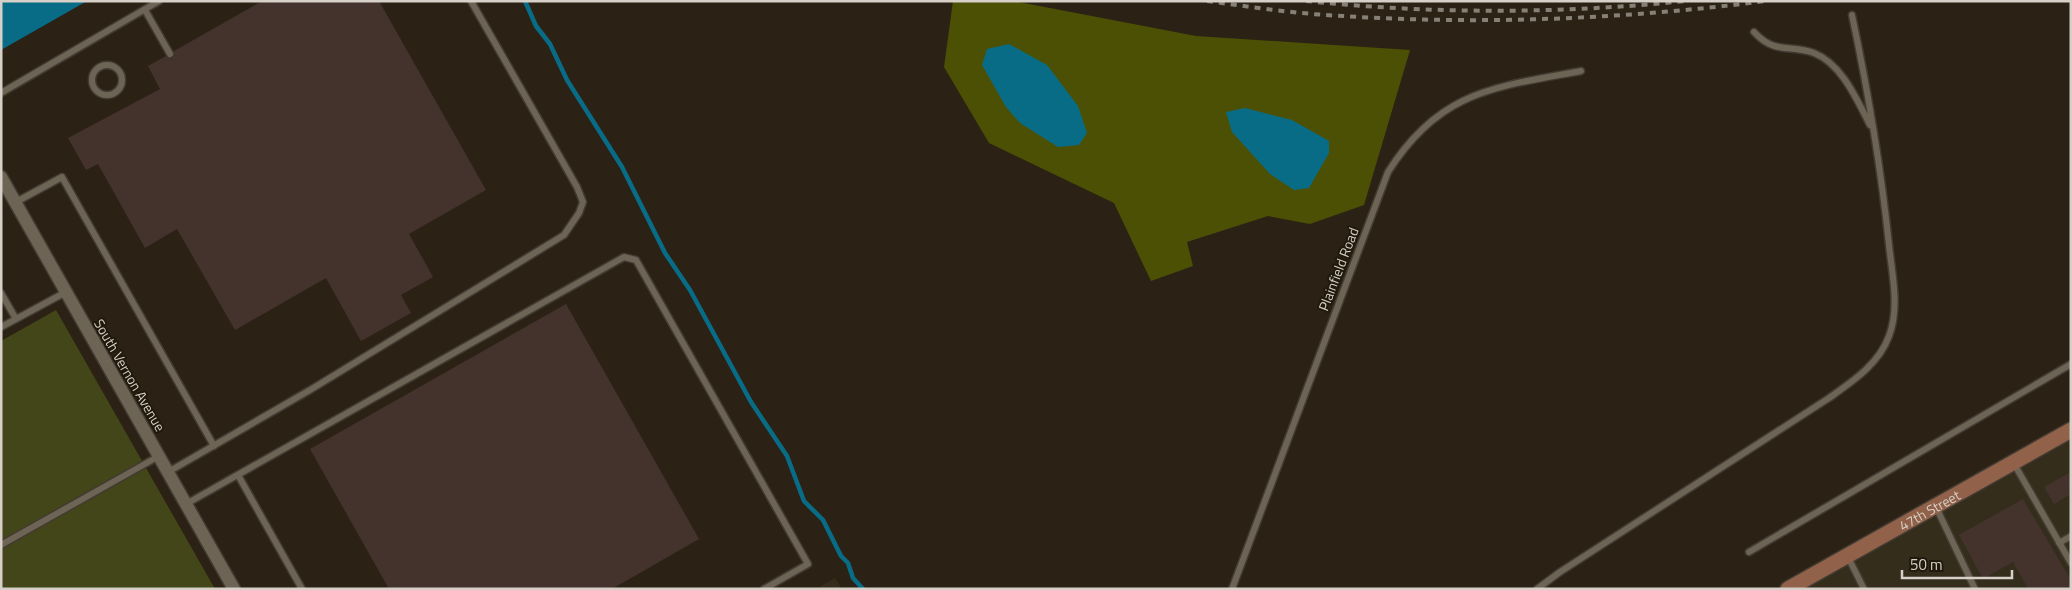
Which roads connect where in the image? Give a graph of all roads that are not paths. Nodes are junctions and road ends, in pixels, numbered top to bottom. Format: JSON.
{"nodes":[{"id":1,"x":159,"y":1,"type":"edge"},
{"id":2,"x":471,"y":1,"type":"edge"},
{"id":3,"x":145,"y":10,"type":"junction"},
{"id":4,"x":1852,"y":15,"type":"dead end"},
{"id":5,"x":1754,"y":32,"type":"dead end"},
{"id":6,"x":170,"y":54,"type":"dead end"},
{"id":7,"x":1581,"y":70,"type":"dead end"},
{"id":8,"x":93,"y":87,"type":"junction"},
{"id":9,"x":87,"y":90,"type":"dead end"},
{"id":10,"x":1,"y":92,"type":"edge"},
{"id":11,"x":1873,"y":131,"type":"junction"},
{"id":12,"x":1,"y":177,"type":"edge"},
{"id":13,"x":16,"y":202,"type":"junction"},
{"id":14,"x":66,"y":292,"type":"junction"},
{"id":15,"x":1,"y":293,"type":"edge"},
{"id":16,"x":16,"y":319,"type":"junction"},
{"id":17,"x":1,"y":327,"type":"edge"},
{"id":18,"x":2071,"y":364,"type":"edge"},
{"id":19,"x":2071,"y":430,"type":"edge"},
{"id":20,"x":214,"y":446,"type":"junction"},
{"id":21,"x":159,"y":456,"type":"junction"},
{"id":22,"x":2013,"y":462,"type":"junction"},
{"id":23,"x":168,"y":472,"type":"junction"},
{"id":24,"x":238,"y":475,"type":"junction"},
{"id":25,"x":186,"y":504,"type":"junction"},
{"id":26,"x":1936,"y":506,"type":"junction"},
{"id":27,"x":2071,"y":536,"type":"edge"},
{"id":28,"x":2059,"y":543,"type":"junction"},
{"id":29,"x":1,"y":545,"type":"edge"},
{"id":30,"x":1749,"y":552,"type":"dead end"},
{"id":31,"x":1847,"y":556,"type":"junction"},
{"id":32,"x":2071,"y":563,"type":"edge"},
{"id":33,"x":234,"y":589,"type":"edge"},
{"id":34,"x":302,"y":589,"type":"edge"},
{"id":35,"x":764,"y":589,"type":"edge"},
{"id":36,"x":1232,"y":589,"type":"edge"},
{"id":37,"x":1537,"y":589,"type":"edge"},
{"id":38,"x":1788,"y":589,"type":"edge"},
{"id":39,"x":1864,"y":589,"type":"edge"},
{"id":40,"x":1975,"y":589,"type":"edge"}],
"edges":[{"from":1,"to":3,"type":"lane"},
{"from":2,"to":20,"type":"lane"},
{"from":3,"to":6,"type":"lane"},
{"from":3,"to":10,"type":"lane"},
{"from":4,"to":11,"type":"lane"},
{"from":5,"to":11,"type":"lane"},
{"from":7,"to":36,"type":"lane","name":"Plainfield Road"},
{"from":8,"to":8,"type":"lane"},
{"from":8,"to":9,"type":"lane"},
{"from":11,"to":37,"type":"lane"},
{"from":12,"to":13,"type":"street","name":"South Vernon Avenue"},
{"from":13,"to":14,"type":"street","name":"South Vernon Avenue"},
{"from":13,"to":20,"type":"lane"},
{"from":14,"to":16,"type":"lane"},
{"from":14,"to":21,"type":"street","name":"South Vernon Avenue"},
{"from":15,"to":16,"type":"lane"},
{"from":16,"to":17,"type":"lane"},
{"from":18,"to":30,"type":"lane"},
{"from":19,"to":22,"type":"main road","name":"47th Street"},
{"from":20,"to":23,"type":"lane"},
{"from":21,"to":23,"type":"street","name":"South Vernon Avenue"},
{"from":21,"to":29,"type":"lane"},
{"from":22,"to":26,"type":"main road","name":"47th Street"},
{"from":22,"to":28,"type":"lane"},
{"from":23,"to":25,"type":"street","name":"South Vernon Avenue"},
{"from":24,"to":25,"type":"lane"},
{"from":24,"to":34,"type":"lane"},
{"from":24,"to":35,"type":"lane"},
{"from":25,"to":33,"type":"street","name":"South Vernon Avenue"},
{"from":26,"to":31,"type":"main road","name":"47th Street"},
{"from":26,"to":40,"type":"lane"},
{"from":27,"to":28,"type":"lane"},
{"from":28,"to":32,"type":"lane"},
{"from":31,"to":38,"type":"main road","name":"47th Street"},
{"from":31,"to":39,"type":"lane"}]}
